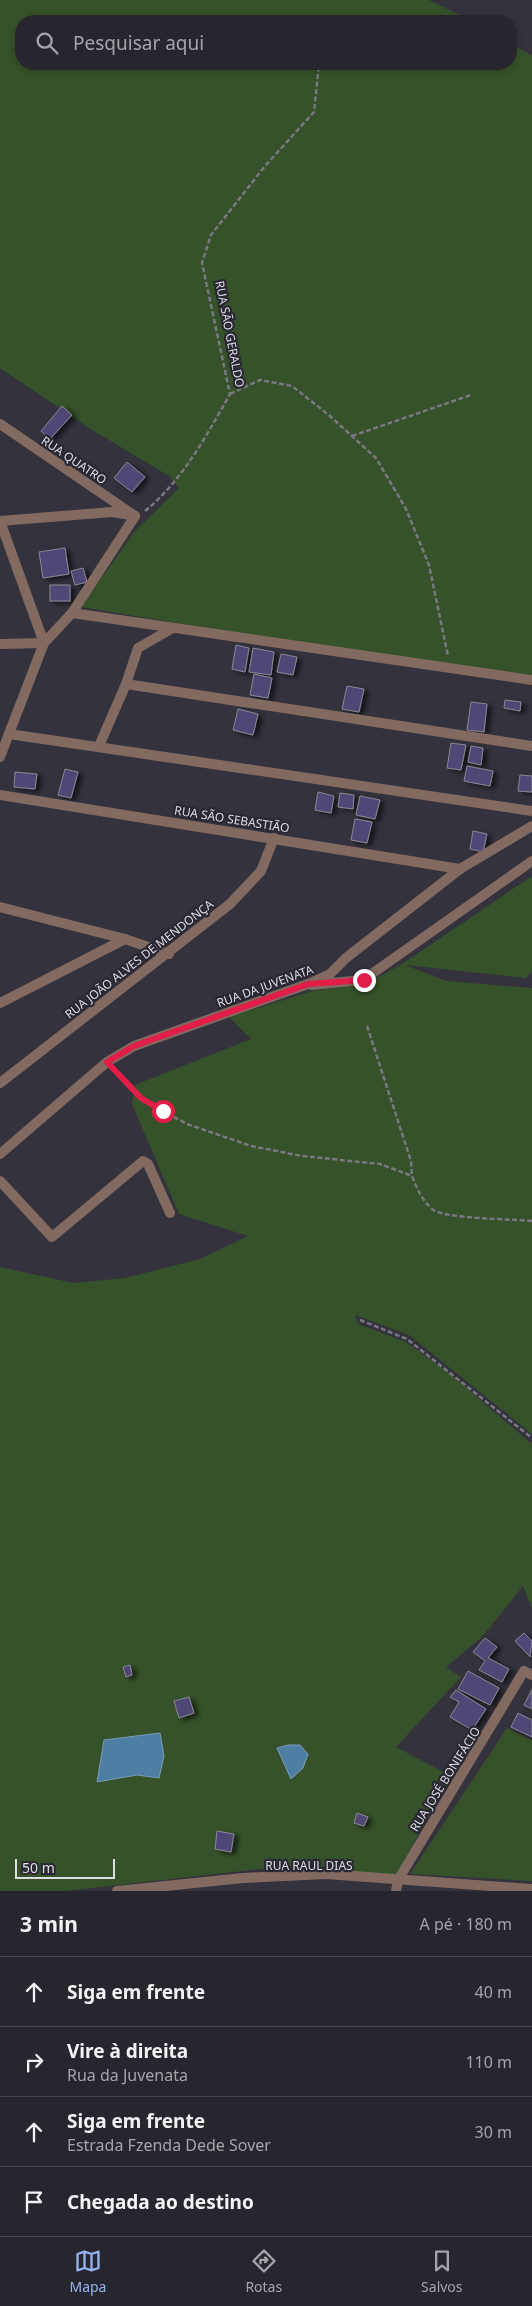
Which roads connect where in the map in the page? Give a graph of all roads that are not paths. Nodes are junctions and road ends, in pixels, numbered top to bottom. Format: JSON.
{"nodes":[{"id":1,"x":0,"y":424,"type":"edge"},
{"id":2,"x":135,"y":516,"type":"junction"},
{"id":3,"x":0,"y":521,"type":"edge"},
{"id":4,"x":72,"y":613,"type":"junction"},
{"id":5,"x":171,"y":629,"type":"junction"},
{"id":6,"x":0,"y":644,"type":"edge"},
{"id":7,"x":44,"y":644,"type":"junction"},
{"id":8,"x":532,"y":680,"type":"edge"},
{"id":9,"x":126,"y":684,"type":"junction"},
{"id":10,"x":9,"y":734,"type":"junction"},
{"id":11,"x":99,"y":746,"type":"junction"},
{"id":12,"x":532,"y":746,"type":"edge"},
{"id":13,"x":0,"y":757,"type":"edge"},
{"id":14,"x":0,"y":794,"type":"edge"},
{"id":15,"x":532,"y":810,"type":"edge"},
{"id":16,"x":532,"y":826,"type":"edge"},
{"id":17,"x":274,"y":838,"type":"junction"},
{"id":18,"x":532,"y":861,"type":"edge"},
{"id":19,"x":460,"y":869,"type":"junction"},
{"id":20,"x":0,"y":907,"type":"edge"},
{"id":21,"x":125,"y":939,"type":"junction"},
{"id":22,"x":169,"y":954,"type":"junction"},
{"id":23,"x":308,"y":984,"type":"junction"},
{"id":24,"x":0,"y":1003,"type":"edge"},
{"id":25,"x":0,"y":1083,"type":"edge"},
{"id":26,"x":0,"y":1154,"type":"edge"},
{"id":27,"x":0,"y":1181,"type":"edge"},
{"id":28,"x":170,"y":1213,"type":"dead end"},
{"id":29,"x":532,"y":1675,"type":"edge"},
{"id":30,"x":398,"y":1880,"type":"junction"},
{"id":31,"x":164,"y":1889,"type":"edge"},
{"id":32,"x":532,"y":1889,"type":"edge"},
{"id":33,"x":117,"y":1891,"type":"edge"},
{"id":34,"x":396,"y":1891,"type":"edge"}],
"edges":[{"from":1,"to":2,"type":"street","name":"RUA QUATRO"},
{"from":2,"to":3,"type":"street"},
{"from":2,"to":4,"type":"street"},
{"from":3,"to":7,"type":"street"},
{"from":4,"to":5,"type":"street"},
{"from":4,"to":7,"type":"street"},
{"from":5,"to":8,"type":"street"},
{"from":5,"to":9,"type":"street"},
{"from":6,"to":7,"type":"street"},
{"from":7,"to":10,"type":"street"},
{"from":9,"to":11,"type":"street"},
{"from":9,"to":12,"type":"street"},
{"from":10,"to":11,"type":"street"},
{"from":10,"to":13,"type":"street"},
{"from":11,"to":15,"type":"street"},
{"from":14,"to":17,"type":"street","name":"RUA SÃO SEBASTIÃO"},
{"from":16,"to":19,"type":"street","name":"RUA DA JUVENATA"},
{"from":17,"to":19,"type":"street","name":"RUA SÃO SEBASTIÃO"},
{"from":17,"to":22,"type":"street","name":"RUA JOÃO ALVES DE MENDONÇA"},
{"from":18,"to":23,"type":"street"},
{"from":19,"to":23,"type":"street","name":"RUA DA JUVENATA"},
{"from":20,"to":21,"type":"street"},
{"from":21,"to":22,"type":"street"},
{"from":21,"to":24,"type":"street"},
{"from":22,"to":25,"type":"street","name":"RUA JOÃO ALVES DE MENDONÇA"},
{"from":23,"to":26,"type":"street","name":"RUA DA JUVENATA"},
{"from":27,"to":28,"type":"street"},
{"from":29,"to":30,"type":"street","name":"RUA JOSÉ BONIFÁCIO"},
{"from":30,"to":31,"type":"street","name":"RUA RAUL DIAS"},
{"from":30,"to":32,"type":"street","name":"RUA RAUL DIAS"},
{"from":30,"to":34,"type":"street","name":"RUA JOSÉ BONIFÁCIO"},
{"from":31,"to":33,"type":"street","name":"RUA RAUL DIAS"}]}
